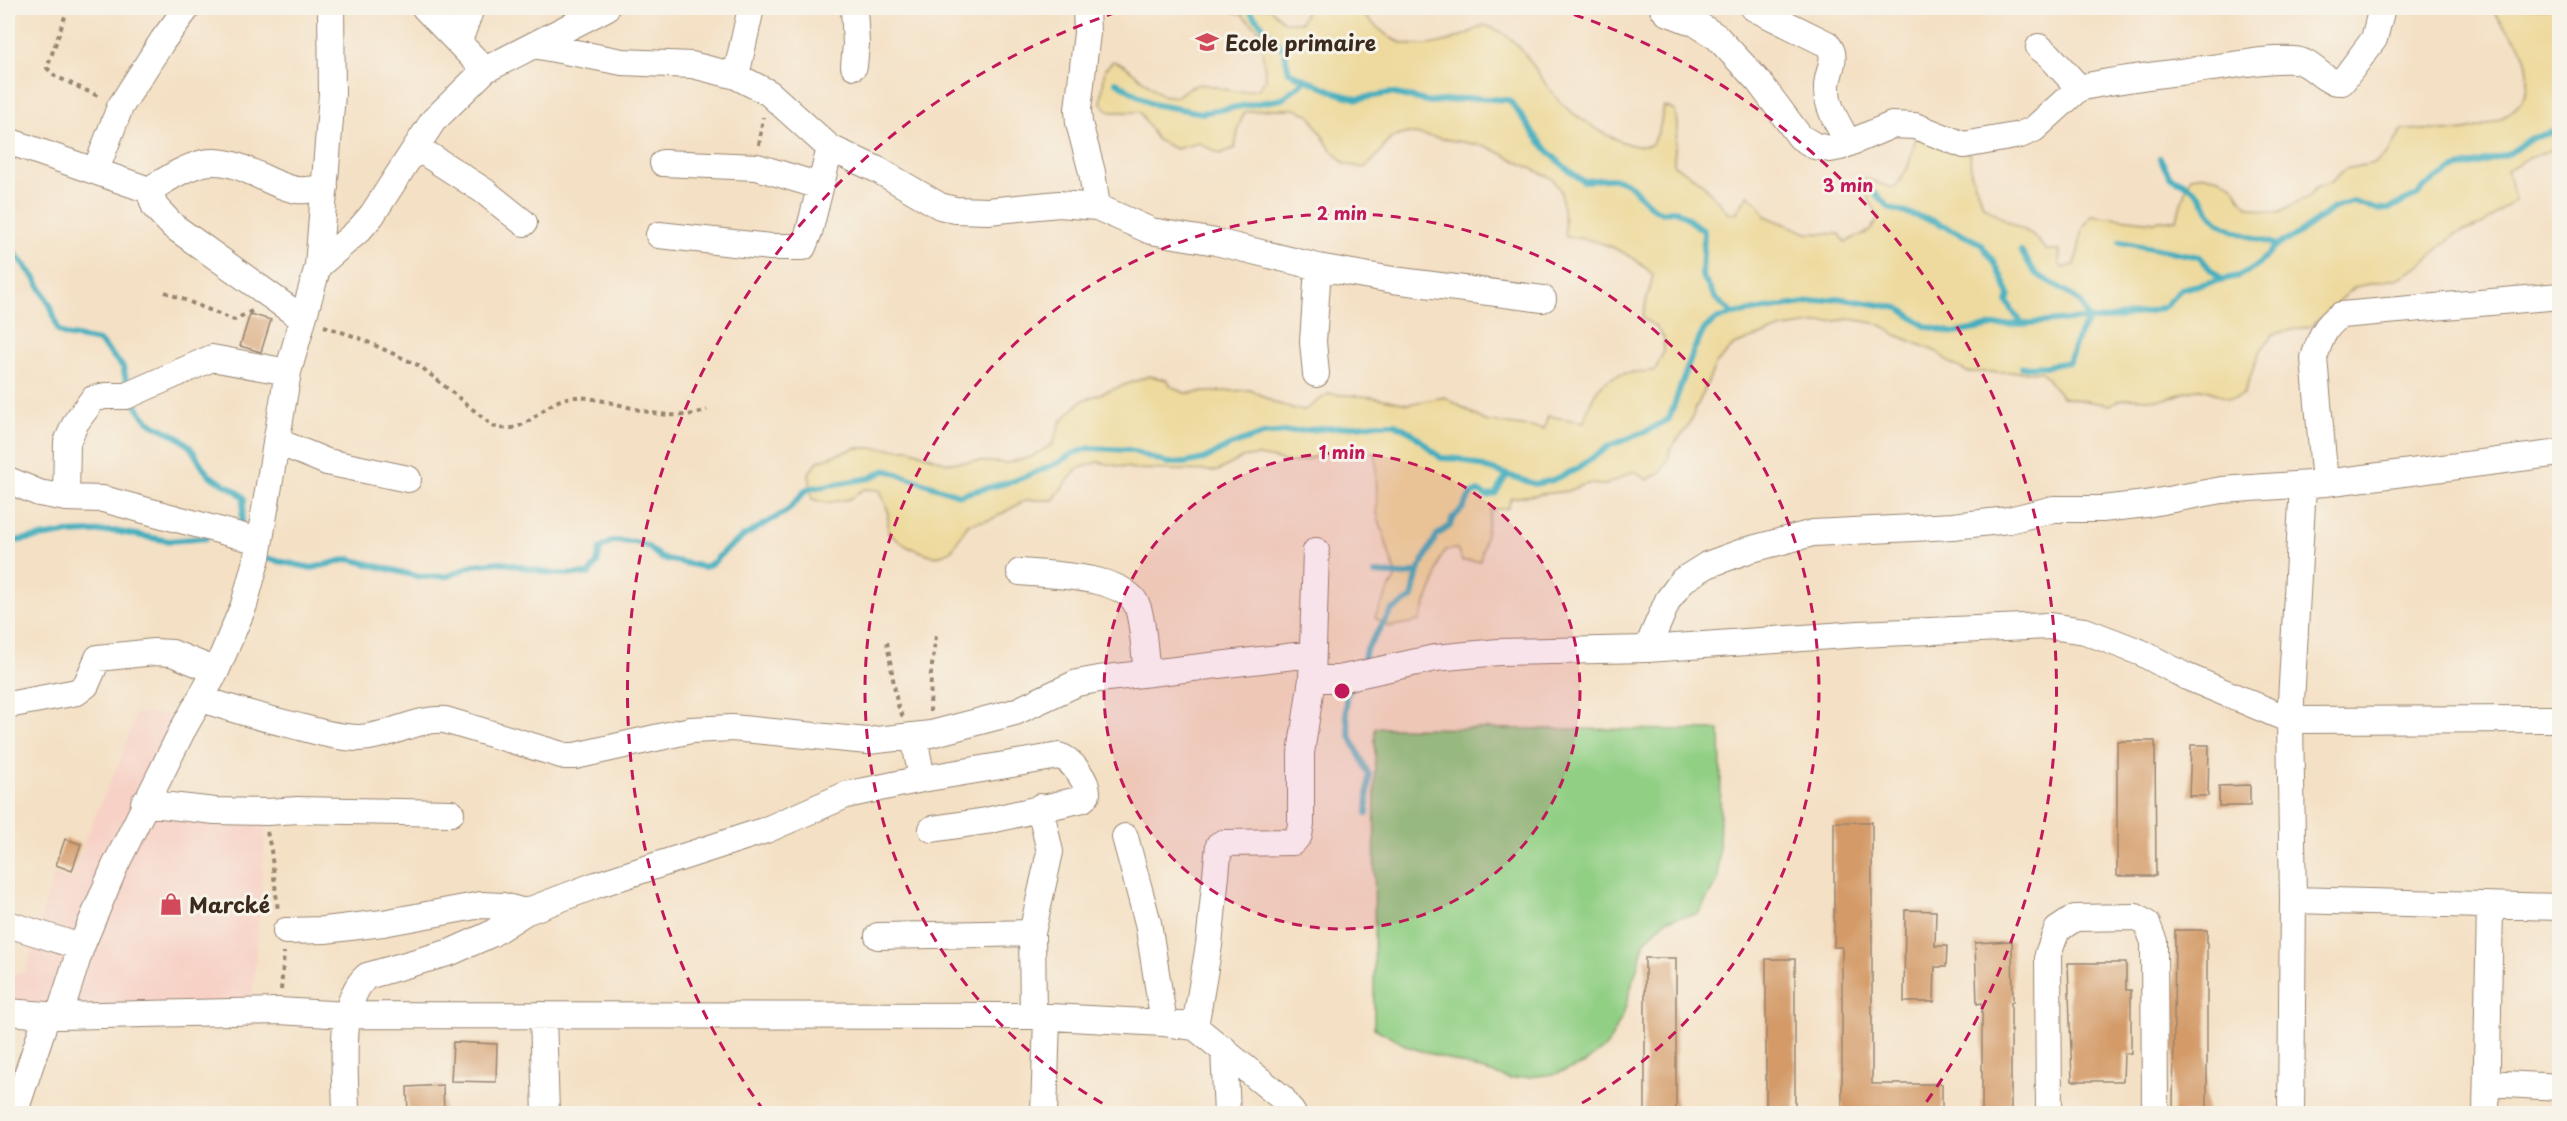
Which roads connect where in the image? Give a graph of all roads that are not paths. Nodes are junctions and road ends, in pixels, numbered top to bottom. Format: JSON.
{"nodes":[{"id":1,"x":187,"y":8,"type":"edge"},
{"id":2,"x":331,"y":8,"type":"edge"},
{"id":3,"x":425,"y":8,"type":"edge"},
{"id":4,"x":471,"y":8,"type":"edge"},
{"id":5,"x":606,"y":8,"type":"edge"},
{"id":6,"x":750,"y":8,"type":"edge"},
{"id":7,"x":854,"y":8,"type":"edge"},
{"id":8,"x":1086,"y":8,"type":"edge"},
{"id":9,"x":1663,"y":8,"type":"edge"},
{"id":10,"x":1754,"y":8,"type":"edge"},
{"id":11,"x":2382,"y":8,"type":"edge"},
{"id":12,"x":459,"y":41,"type":"junction"},
{"id":13,"x":534,"y":45,"type":"junction"},
{"id":14,"x":2039,"y":47,"type":"dead end"},
{"id":15,"x":854,"y":66,"type":"dead end"},
{"id":16,"x":485,"y":70,"type":"junction"},
{"id":17,"x":736,"y":76,"type":"junction"},
{"id":18,"x":2079,"y":88,"type":"junction"},
{"id":19,"x":8,"y":141,"type":"edge"},
{"id":20,"x":1848,"y":142,"type":"junction"},
{"id":21,"x":416,"y":147,"type":"junction"},
{"id":22,"x":830,"y":148,"type":"junction"},
{"id":23,"x":663,"y":163,"type":"dead end"},
{"id":24,"x":96,"y":170,"type":"junction"},
{"id":25,"x":820,"y":186,"type":"junction"},
{"id":26,"x":325,"y":187,"type":"junction"},
{"id":27,"x":148,"y":190,"type":"junction"},
{"id":28,"x":1097,"y":207,"type":"junction"},
{"id":29,"x":524,"y":223,"type":"dead end"},
{"id":30,"x":659,"y":235,"type":"dead end"},
{"id":31,"x":318,"y":266,"type":"junction"},
{"id":32,"x":1318,"y":267,"type":"junction"},
{"id":33,"x":2559,"y":296,"type":"edge"},
{"id":34,"x":1543,"y":299,"type":"dead end"},
{"id":35,"x":303,"y":319,"type":"junction"},
{"id":36,"x":288,"y":372,"type":"junction"},
{"id":37,"x":1316,"y":374,"type":"dead end"},
{"id":38,"x":276,"y":441,"type":"junction"},
{"id":39,"x":2559,"y":453,"type":"edge"},
{"id":40,"x":408,"y":479,"type":"dead end"},
{"id":41,"x":8,"y":480,"type":"edge"},
{"id":42,"x":2314,"y":484,"type":"junction"},
{"id":43,"x":66,"y":498,"type":"junction"},
{"id":44,"x":259,"y":541,"type":"junction"},
{"id":45,"x":1316,"y":551,"type":"dead end"},
{"id":46,"x":1020,"y":572,"type":"dead end"},
{"id":47,"x":1647,"y":649,"type":"junction"},
{"id":48,"x":1312,"y":654,"type":"junction"},
{"id":49,"x":216,"y":671,"type":"junction"},
{"id":50,"x":1147,"y":672,"type":"junction"},
{"id":51,"x":1312,"y":679,"type":"junction"},
{"id":52,"x":202,"y":699,"type":"junction"},
{"id":53,"x":8,"y":705,"type":"edge"},
{"id":54,"x":2559,"y":719,"type":"edge"},
{"id":55,"x":2290,"y":720,"type":"junction"},
{"id":56,"x":922,"y":736,"type":"junction"},
{"id":57,"x":922,"y":779,"type":"junction"},
{"id":58,"x":144,"y":803,"type":"junction"},
{"id":59,"x":1040,"y":807,"type":"junction"},
{"id":60,"x":451,"y":813,"type":"dead end"},
{"id":61,"x":932,"y":829,"type":"dead end"},
{"id":62,"x":1125,"y":837,"type":"dead end"},
{"id":63,"x":2293,"y":900,"type":"junction"},
{"id":64,"x":2490,"y":906,"type":"junction"},
{"id":65,"x":2559,"y":907,"type":"edge"},
{"id":66,"x":525,"y":912,"type":"junction"},
{"id":67,"x":8,"y":924,"type":"edge"},
{"id":68,"x":286,"y":931,"type":"dead end"},
{"id":69,"x":1032,"y":933,"type":"junction"},
{"id":70,"x":878,"y":936,"type":"dead end"},
{"id":71,"x":81,"y":947,"type":"junction"},
{"id":72,"x":8,"y":1012,"type":"edge"},
{"id":73,"x":346,"y":1015,"type":"junction"},
{"id":74,"x":543,"y":1015,"type":"junction"},
{"id":75,"x":53,"y":1016,"type":"junction"},
{"id":76,"x":1040,"y":1017,"type":"junction"},
{"id":77,"x":1164,"y":1023,"type":"junction"},
{"id":78,"x":1195,"y":1027,"type":"junction"},
{"id":79,"x":1224,"y":1049,"type":"junction"},
{"id":80,"x":2487,"y":1083,"type":"junction"},
{"id":81,"x":2559,"y":1087,"type":"edge"},
{"id":82,"x":14,"y":1113,"type":"edge"},
{"id":83,"x":346,"y":1113,"type":"edge"},
{"id":84,"x":546,"y":1113,"type":"edge"},
{"id":85,"x":1044,"y":1113,"type":"edge"},
{"id":86,"x":1227,"y":1113,"type":"edge"},
{"id":87,"x":1293,"y":1113,"type":"edge"},
{"id":88,"x":2049,"y":1113,"type":"edge"},
{"id":89,"x":2154,"y":1113,"type":"edge"},
{"id":90,"x":2291,"y":1113,"type":"edge"},
{"id":91,"x":2486,"y":1113,"type":"edge"}],
"edges":[{"from":1,"to":24,"type":"street"},
{"from":2,"to":26,"type":"street"},
{"from":3,"to":12,"type":"street"},
{"from":4,"to":12,"type":"street"},
{"from":5,"to":13,"type":"street"},
{"from":6,"to":17,"type":"street"},
{"from":7,"to":15,"type":"street"},
{"from":8,"to":28,"type":"street"},
{"from":9,"to":20,"type":"street"},
{"from":10,"to":20,"type":"street"},
{"from":11,"to":18,"type":"street"},
{"from":12,"to":16,"type":"street"},
{"from":13,"to":16,"type":"street"},
{"from":13,"to":17,"type":"street"},
{"from":14,"to":18,"type":"street"},
{"from":16,"to":21,"type":"street"},
{"from":17,"to":22,"type":"street"},
{"from":18,"to":20,"type":"street"},
{"from":19,"to":24,"type":"street"},
{"from":21,"to":29,"type":"street"},
{"from":21,"to":31,"type":"street"},
{"from":22,"to":25,"type":"street"},
{"from":22,"to":28,"type":"street"},
{"from":23,"to":25,"type":"street"},
{"from":24,"to":27,"type":"street"},
{"from":25,"to":30,"type":"street"},
{"from":26,"to":27,"type":"street"},
{"from":26,"to":31,"type":"street"},
{"from":27,"to":35,"type":"street"},
{"from":28,"to":32,"type":"street"},
{"from":31,"to":35,"type":"street"},
{"from":32,"to":34,"type":"street"},
{"from":32,"to":37,"type":"street"},
{"from":33,"to":42,"type":"street"},
{"from":35,"to":36,"type":"street"},
{"from":36,"to":38,"type":"street"},
{"from":36,"to":43,"type":"street"},
{"from":38,"to":40,"type":"street"},
{"from":38,"to":44,"type":"street"},
{"from":39,"to":42,"type":"street"},
{"from":41,"to":43,"type":"street"},
{"from":42,"to":47,"type":"street"},
{"from":42,"to":55,"type":"street"},
{"from":43,"to":44,"type":"street"},
{"from":44,"to":49,"type":"street"},
{"from":45,"to":48,"type":"street"},
{"from":46,"to":50,"type":"street"},
{"from":47,"to":51,"type":"street"},
{"from":47,"to":55,"type":"street"},
{"from":48,"to":50,"type":"street"},
{"from":48,"to":51,"type":"street"},
{"from":49,"to":52,"type":"street"},
{"from":49,"to":53,"type":"street"},
{"from":50,"to":56,"type":"street"},
{"from":51,"to":78,"type":"street"},
{"from":52,"to":56,"type":"street"},
{"from":52,"to":58,"type":"street"},
{"from":54,"to":55,"type":"street"},
{"from":55,"to":63,"type":"street"},
{"from":56,"to":57,"type":"street"},
{"from":57,"to":59,"type":"street"},
{"from":57,"to":66,"type":"street"},
{"from":58,"to":60,"type":"street"},
{"from":58,"to":71,"type":"street"},
{"from":59,"to":61,"type":"street"},
{"from":59,"to":69,"type":"street"},
{"from":62,"to":77,"type":"street"},
{"from":63,"to":64,"type":"street"},
{"from":63,"to":90,"type":"street"},
{"from":64,"to":65,"type":"street"},
{"from":64,"to":80,"type":"street"},
{"from":66,"to":68,"type":"street"},
{"from":66,"to":73,"type":"street"},
{"from":67,"to":71,"type":"street"},
{"from":69,"to":70,"type":"street"},
{"from":69,"to":76,"type":"street"},
{"from":71,"to":75,"type":"street"},
{"from":72,"to":75,"type":"street"},
{"from":73,"to":74,"type":"street"},
{"from":73,"to":75,"type":"street"},
{"from":73,"to":83,"type":"street"},
{"from":74,"to":76,"type":"street"},
{"from":74,"to":84,"type":"street"},
{"from":75,"to":82,"type":"street"},
{"from":76,"to":77,"type":"street"},
{"from":76,"to":85,"type":"street"},
{"from":77,"to":78,"type":"street"},
{"from":78,"to":79,"type":"street"},
{"from":79,"to":86,"type":"street"},
{"from":79,"to":87,"type":"street"},
{"from":80,"to":81,"type":"street"},
{"from":80,"to":91,"type":"street"},
{"from":88,"to":89,"type":"street"}]}
